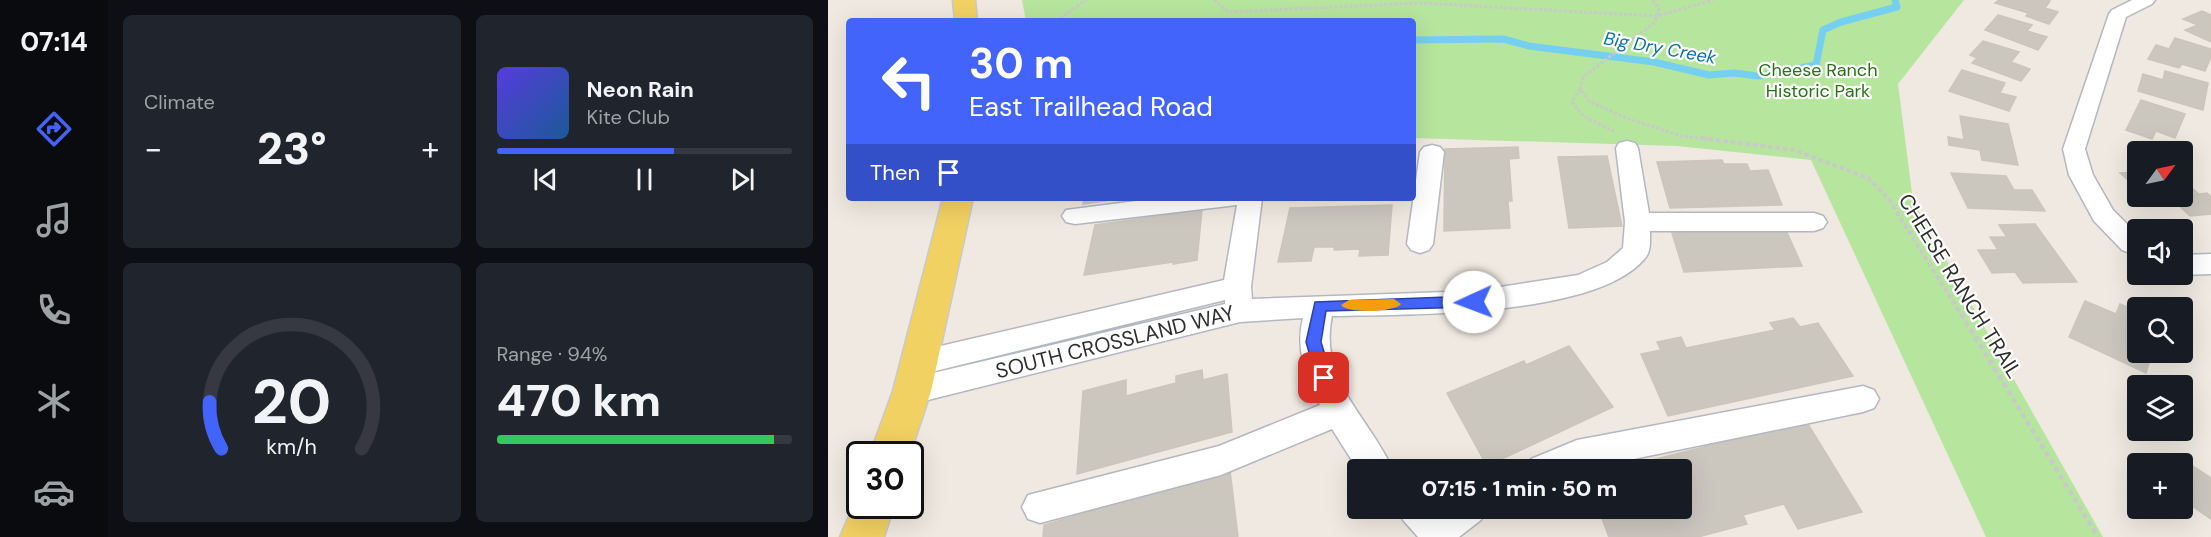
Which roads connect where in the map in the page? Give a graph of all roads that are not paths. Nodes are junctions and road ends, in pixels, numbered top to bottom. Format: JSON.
{"nodes":[{"id":1,"x":964,"y":0,"type":"edge"},
{"id":2,"x":2146,"y":0,"type":"edge"},
{"id":3,"x":966,"y":18,"type":"edge"},
{"id":4,"x":1627,"y":148,"type":"road end"},
{"id":5,"x":1432,"y":152,"type":"dead end"},
{"id":6,"x":1420,"y":195,"type":"edge"},
{"id":7,"x":958,"y":201,"type":"edge"},
{"id":8,"x":1205,"y":201,"type":"edge"},
{"id":9,"x":1250,"y":201,"type":"edge"},
{"id":10,"x":1075,"y":216,"type":"dead end"},
{"id":11,"x":1638,"y":222,"type":"junction"},
{"id":12,"x":1814,"y":222,"type":"dead end"},
{"id":13,"x":2127,"y":240,"type":"edge"},
{"id":14,"x":1420,"y":244,"type":"dead end"},
{"id":15,"x":2211,"y":264,"type":"edge"},
{"id":16,"x":2193,"y":265,"type":"edge"},
{"id":17,"x":1239,"y":299,"type":"junction"},
{"id":18,"x":1320,"y":306,"type":"junction"},
{"id":19,"x":915,"y":377,"type":"junction"},
{"id":20,"x":1863,"y":399,"type":"dead end"},
{"id":21,"x":1338,"y":412,"type":"junction"},
{"id":22,"x":894,"y":441,"type":"edge"},
{"id":23,"x":1369,"y":459,"type":"edge"},
{"id":24,"x":1568,"y":459,"type":"edge"},
{"id":25,"x":1040,"y":507,"type":"dead end"},
{"id":26,"x":868,"y":519,"type":"edge"},
{"id":27,"x":862,"y":537,"type":"edge"}],
"edges":[{"from":1,"to":3,"type":"main road"},
{"from":2,"to":13,"type":"street"},
{"from":4,"to":11,"type":"street","name":"SOUTH CROSSLAND WAY"},
{"from":5,"to":6,"type":"street"},
{"from":6,"to":14,"type":"street"},
{"from":7,"to":19,"type":"main road"},
{"from":8,"to":10,"type":"street"},
{"from":9,"to":17,"type":"street"},
{"from":11,"to":12,"type":"street"},
{"from":11,"to":18,"type":"street","name":"SOUTH CROSSLAND WAY"},
{"from":15,"to":16,"type":"street"},
{"from":17,"to":18,"type":"street","name":"SOUTH CROSSLAND WAY"},
{"from":17,"to":19,"type":"street","name":"SOUTH CROSSLAND WAY"},
{"from":18,"to":21,"type":"street"},
{"from":19,"to":22,"type":"main road"},
{"from":20,"to":24,"type":"street"},
{"from":21,"to":23,"type":"street"},
{"from":21,"to":25,"type":"street"},
{"from":26,"to":27,"type":"main road"}]}
